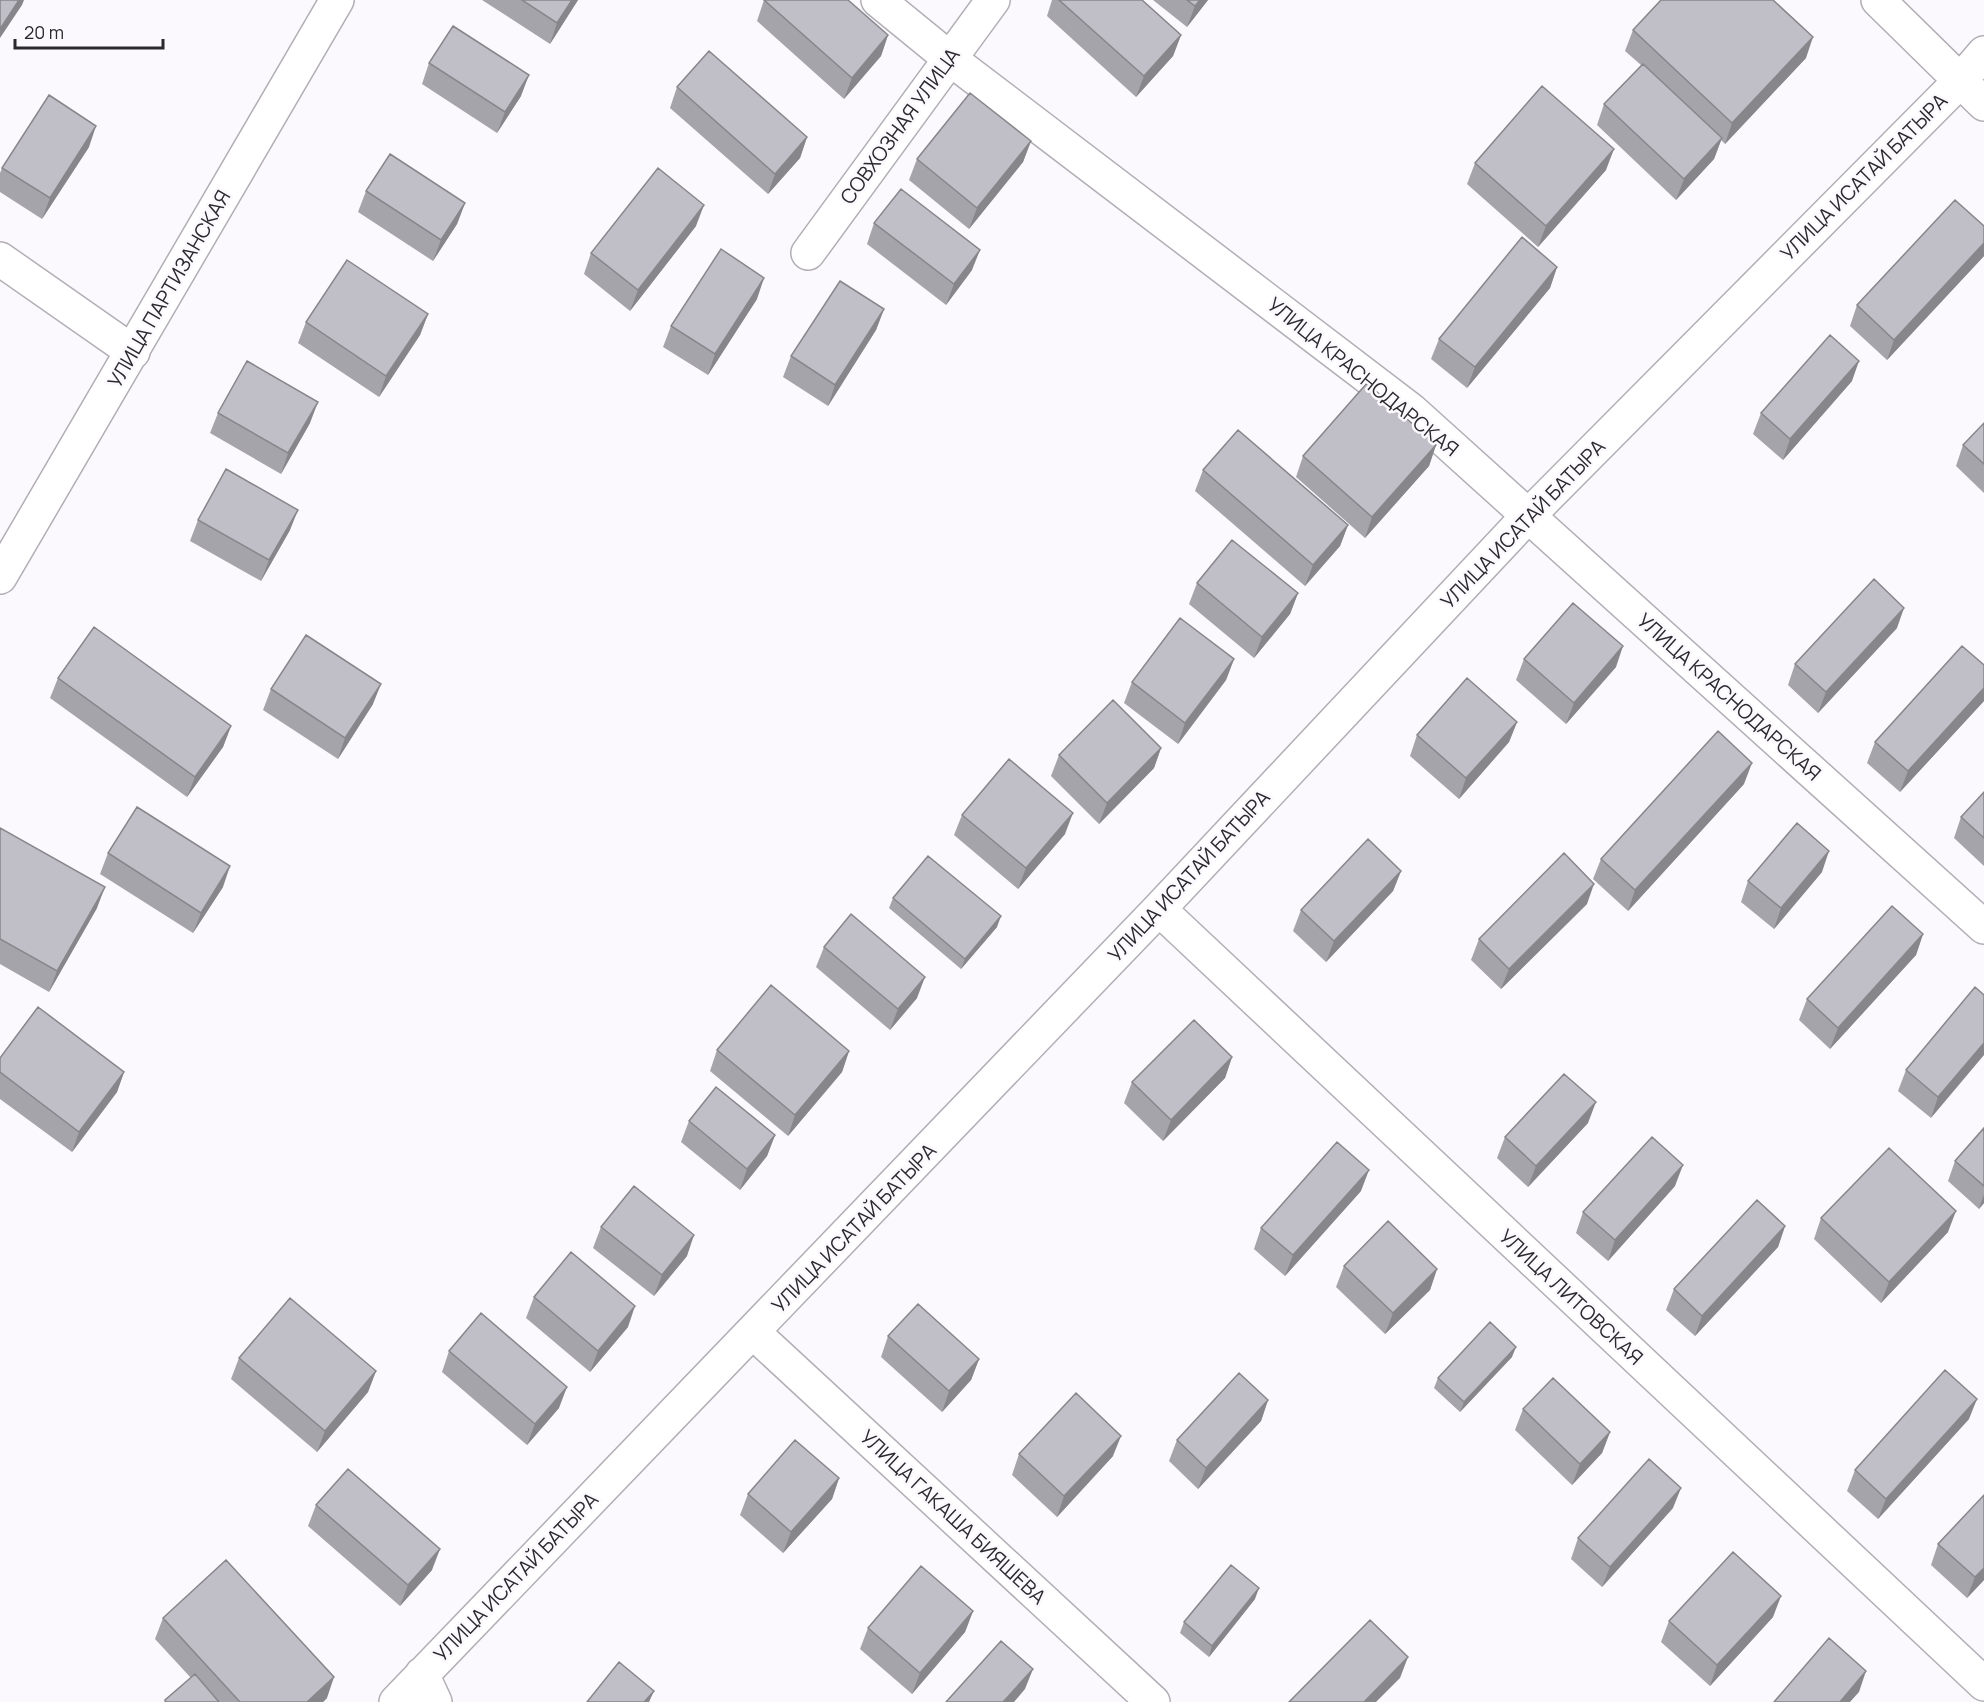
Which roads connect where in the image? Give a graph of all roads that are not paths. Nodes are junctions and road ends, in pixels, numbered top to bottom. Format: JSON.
{"nodes":[{"id":1,"x":337,"y":0,"type":"edge"},
{"id":2,"x":878,"y":0,"type":"edge"},
{"id":3,"x":993,"y":0,"type":"edge"},
{"id":4,"x":1878,"y":0,"type":"edge"},
{"id":5,"x":1984,"y":53,"type":"edge"},
{"id":6,"x":949,"y":58,"type":"junction"},
{"id":7,"x":1960,"y":81,"type":"junction"},
{"id":8,"x":1984,"y":104,"type":"edge"},
{"id":9,"x":808,"y":253,"type":"dead end"},
{"id":10,"x":0,"y":259,"type":"edge"},
{"id":11,"x":133,"y":352,"type":"junction"},
{"id":12,"x":1528,"y":516,"type":"junction"},
{"id":13,"x":0,"y":577,"type":"edge"},
{"id":14,"x":1159,"y":909,"type":"junction"},
{"id":15,"x":1984,"y":927,"type":"edge"},
{"id":16,"x":754,"y":1333,"type":"junction"},
{"id":17,"x":1984,"y":1684,"type":"edge"},
{"id":18,"x":429,"y":1688,"type":"edge"},
{"id":19,"x":396,"y":1702,"type":"edge"},
{"id":20,"x":1153,"y":1702,"type":"edge"}],
"edges":[{"from":1,"to":11,"type":"street","name":"УЛИЦА ПАРТИЗАНСКАЯ"},
{"from":2,"to":6,"type":"street","name":"УЛИЦА КРАСНОДАРСКАЯ"},
{"from":3,"to":6,"type":"street","name":"СОВХОЗНАЯ УЛИЦА"},
{"from":4,"to":7,"type":"street"},
{"from":5,"to":7,"type":"street","name":"УЛИЦА ИСАТАЙ БАТЫРА"},
{"from":6,"to":9,"type":"street","name":"СОВХОЗНАЯ УЛИЦА"},
{"from":6,"to":12,"type":"street","name":"УЛИЦА КРАСНОДАРСКАЯ"},
{"from":7,"to":8,"type":"street"},
{"from":7,"to":12,"type":"street","name":"УЛИЦА ИСАТАЙ БАТЫРА"},
{"from":10,"to":11,"type":"street"},
{"from":11,"to":13,"type":"street","name":"УЛИЦА ПАРТИЗАНСКАЯ"},
{"from":12,"to":14,"type":"street","name":"УЛИЦА ИСАТАЙ БАТЫРА"},
{"from":12,"to":15,"type":"street","name":"УЛИЦА КРАСНОДАРСКАЯ"},
{"from":14,"to":16,"type":"street","name":"УЛИЦА ИСАТАЙ БАТЫРА"},
{"from":14,"to":17,"type":"street","name":"УЛИЦА ЛИТОВСКАЯ"},
{"from":16,"to":18,"type":"street","name":"УЛИЦА ИСАТАЙ БАТЫРА"},
{"from":16,"to":20,"type":"street","name":"УЛИЦА ГАКАША БИЯШЕВА"},
{"from":18,"to":19,"type":"street","name":"УЛИЦА ИСАТАЙ БАТЫРА"}]}
